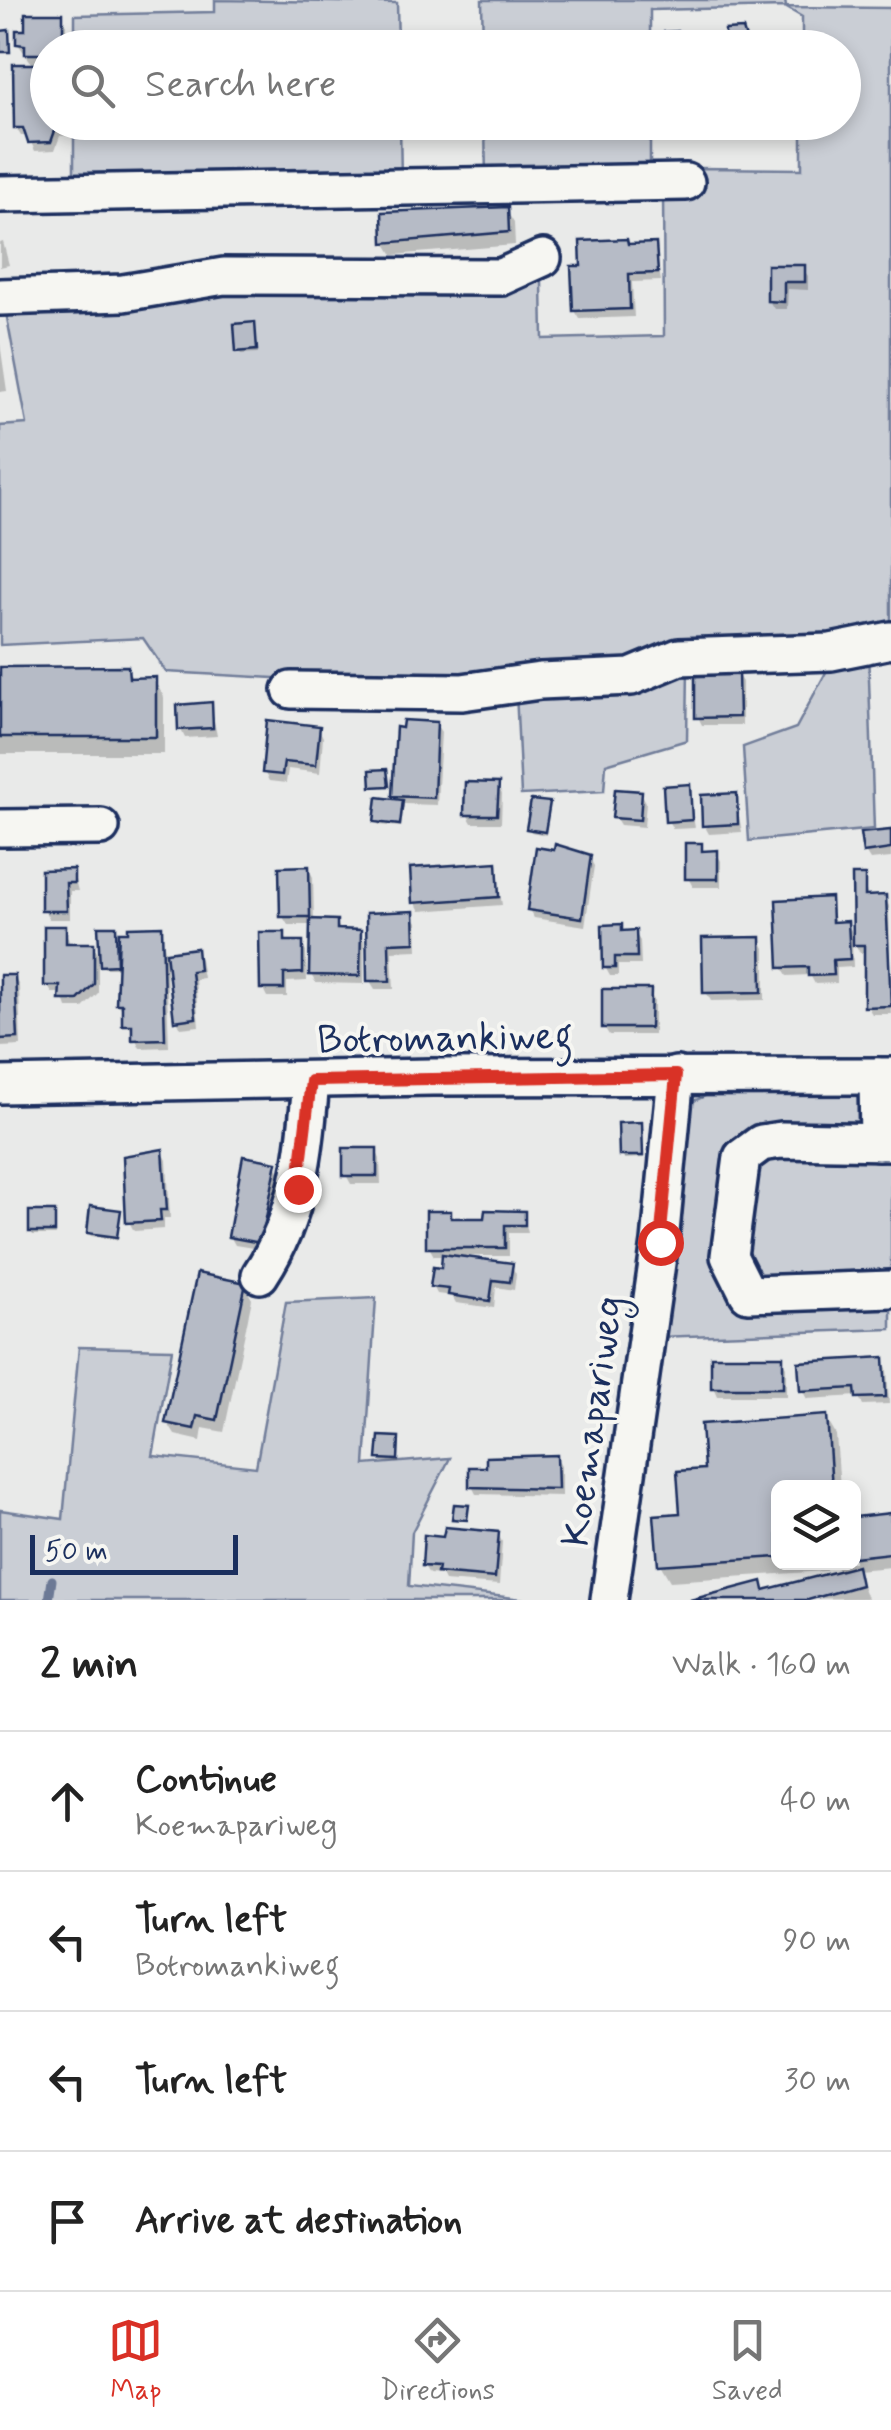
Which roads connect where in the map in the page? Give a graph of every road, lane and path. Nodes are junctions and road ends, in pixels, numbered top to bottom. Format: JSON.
{"nodes":[{"id":1,"x":686,"y":182,"type":"dead end"},
{"id":2,"x":0,"y":194,"type":"edge"},
{"id":3,"x":543,"y":258,"type":"dead end"},
{"id":4,"x":0,"y":298,"type":"edge"},
{"id":5,"x":891,"y":640,"type":"edge"},
{"id":6,"x":291,"y":690,"type":"dead end"},
{"id":7,"x":101,"y":827,"type":"dead end"},
{"id":8,"x":0,"y":828,"type":"edge"},
{"id":9,"x":676,"y":1075,"type":"junction"},
{"id":10,"x":884,"y":1076,"type":"edge"},
{"id":11,"x":311,"y":1081,"type":"junction"},
{"id":12,"x":0,"y":1085,"type":"edge"},
{"id":13,"x":884,"y":1142,"type":"edge"},
{"id":14,"x":260,"y":1275,"type":"dead end"},
{"id":15,"x":891,"y":1289,"type":"edge"},
{"id":16,"x":609,"y":1600,"type":"edge"}],
"edges":[{"from":1,"to":2,"type":"street"},
{"from":3,"to":4,"type":"street"},
{"from":5,"to":6,"type":"street"},
{"from":7,"to":8,"type":"street"},
{"from":9,"to":10,"type":"street","name":"Botromankiweg"},
{"from":9,"to":11,"type":"street","name":"Botromankiweg"},
{"from":9,"to":16,"type":"street","name":"Koemapariweg"},
{"from":10,"to":13,"type":"street"},
{"from":11,"to":12,"type":"street","name":"Botromankiweg"},
{"from":11,"to":14,"type":"street"},
{"from":13,"to":15,"type":"street"}]}
